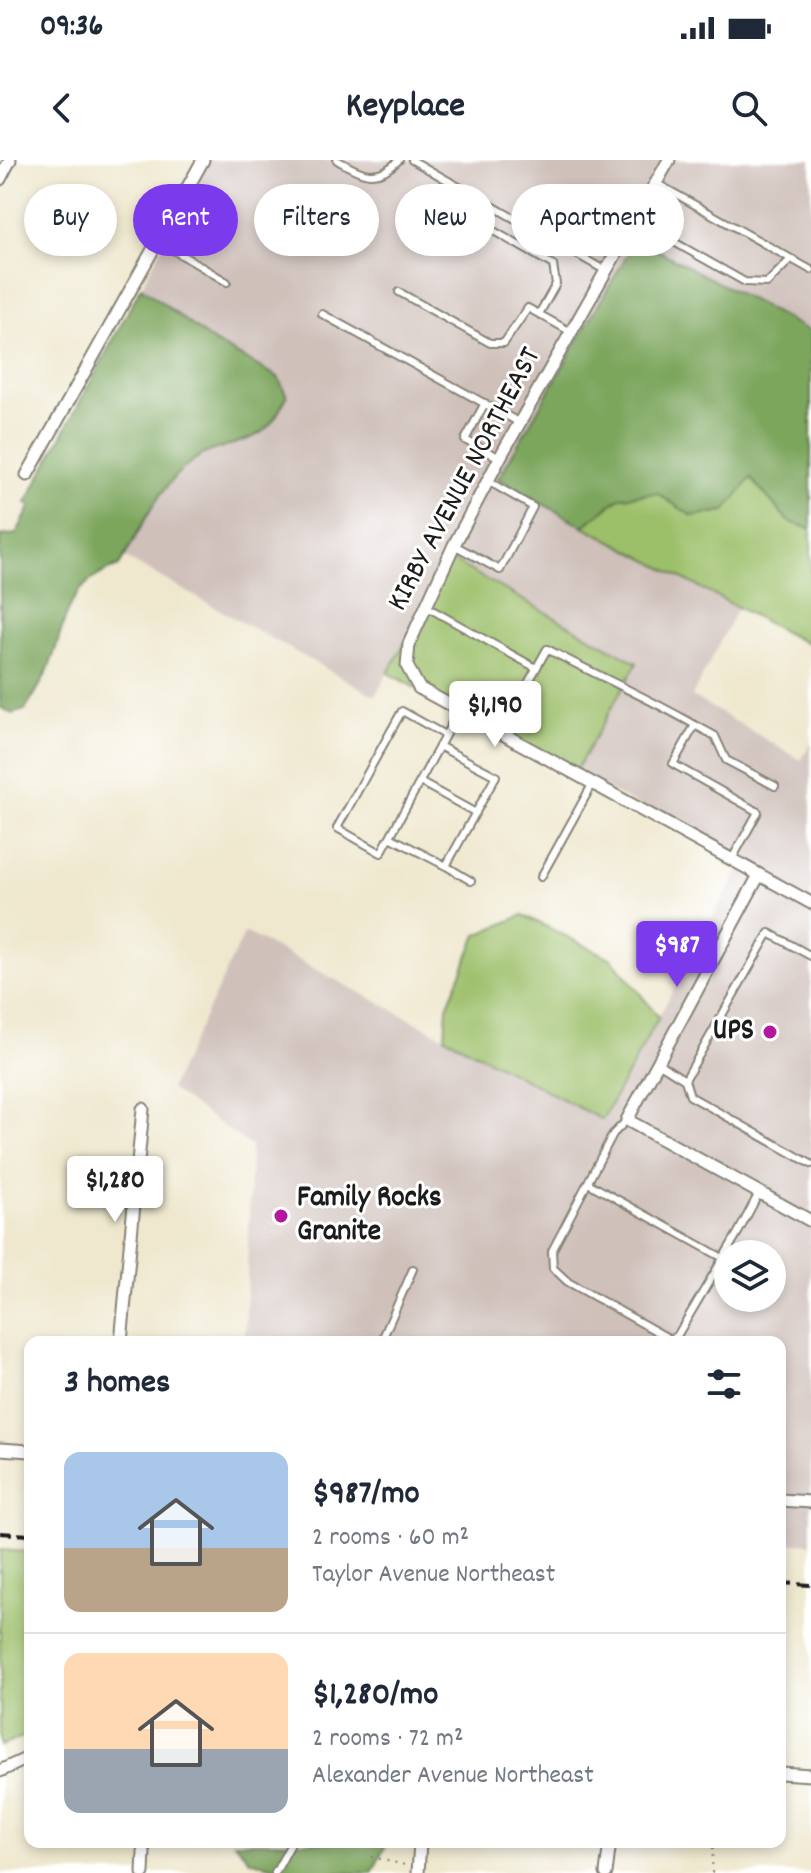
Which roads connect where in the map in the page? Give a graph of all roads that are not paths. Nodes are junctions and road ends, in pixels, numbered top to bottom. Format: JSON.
{"nodes":[{"id":1,"x":10,"y":160,"type":"edge"},
{"id":2,"x":203,"y":160,"type":"edge"},
{"id":3,"x":337,"y":160,"type":"edge"},
{"id":4,"x":399,"y":160,"type":"edge"},
{"id":5,"x":412,"y":160,"type":"edge"},
{"id":6,"x":669,"y":160,"type":"edge"},
{"id":7,"x":0,"y":179,"type":"edge"},
{"id":8,"x":656,"y":183,"type":"joint"},
{"id":9,"x":190,"y":184,"type":"edge"},
{"id":10,"x":495,"y":232,"type":"edge"},
{"id":11,"x":684,"y":248,"type":"edge"},
{"id":12,"x":150,"y":256,"type":"edge"},
{"id":13,"x":183,"y":256,"type":"edge"},
{"id":14,"x":615,"y":256,"type":"edge"},
{"id":15,"x":791,"y":259,"type":"junction"},
{"id":16,"x":811,"y":270,"type":"edge"},
{"id":17,"x":606,"y":271,"type":"junction"},
{"id":18,"x":227,"y":282,"type":"dead end"},
{"id":19,"x":399,"y":292,"type":"dead end"},
{"id":20,"x":322,"y":314,"type":"dead end"},
{"id":21,"x":539,"y":314,"type":"junction"},
{"id":22,"x":571,"y":332,"type":"junction"},
{"id":23,"x":485,"y":403,"type":"junction"},
{"id":24,"x":520,"y":423,"type":"junction"},
{"id":25,"x":500,"y":458,"type":"junction"},
{"id":26,"x":27,"y":475,"type":"dead end"},
{"id":27,"x":488,"y":481,"type":"junction"},
{"id":28,"x":454,"y":545,"type":"junction"},
{"id":29,"x":425,"y":606,"type":"junction"},
{"id":30,"x":536,"y":668,"type":"junction"},
{"id":31,"x":522,"y":694,"type":"dead end"},
{"id":32,"x":459,"y":710,"type":"junction"},
{"id":33,"x":695,"y":725,"type":"junction"},
{"id":34,"x":445,"y":735,"type":"junction"},
{"id":35,"x":439,"y":746,"type":"junction"},
{"id":36,"x":420,"y":782,"type":"junction"},
{"id":37,"x":593,"y":783,"type":"junction"},
{"id":38,"x":775,"y":786,"type":"dead end"},
{"id":39,"x":476,"y":813,"type":"junction"},
{"id":40,"x":390,"y":837,"type":"junction"},
{"id":41,"x":732,"y":859,"type":"junction"},
{"id":42,"x":446,"y":866,"type":"junction"},
{"id":43,"x":759,"y":875,"type":"junction"},
{"id":44,"x":541,"y":877,"type":"dead end"},
{"id":45,"x":471,"y":881,"type":"dead end"},
{"id":46,"x":811,"y":903,"type":"edge"},
{"id":47,"x":811,"y":956,"type":"edge"},
{"id":48,"x":658,"y":1063,"type":"junction"},
{"id":49,"x":685,"y":1080,"type":"junction"},
{"id":50,"x":143,"y":1109,"type":"dead end"},
{"id":51,"x":627,"y":1120,"type":"junction"},
{"id":52,"x":811,"y":1164,"type":"edge"},
{"id":53,"x":588,"y":1183,"type":"junction"},
{"id":54,"x":759,"y":1193,"type":"junction"},
{"id":55,"x":811,"y":1221,"type":"edge"},
{"id":56,"x":733,"y":1240,"type":"edge"},
{"id":57,"x":714,"y":1253,"type":"edge"},
{"id":58,"x":413,"y":1269,"type":"dead end"},
{"id":59,"x":714,"y":1273,"type":"edge"},
{"id":60,"x":122,"y":1336,"type":"edge"},
{"id":61,"x":384,"y":1336,"type":"edge"},
{"id":62,"x":665,"y":1336,"type":"edge"},
{"id":63,"x":677,"y":1336,"type":"edge"},
{"id":64,"x":0,"y":1449,"type":"edge"},
{"id":65,"x":24,"y":1451,"type":"edge"},
{"id":66,"x":786,"y":1500,"type":"edge"},
{"id":67,"x":811,"y":1502,"type":"edge"},
{"id":68,"x":24,"y":1760,"type":"edge"},
{"id":69,"x":0,"y":1771,"type":"edge"},
{"id":70,"x":786,"y":1773,"type":"edge"},
{"id":71,"x":811,"y":1775,"type":"edge"},
{"id":72,"x":289,"y":1848,"type":"edge"},
{"id":73,"x":420,"y":1848,"type":"edge"},
{"id":74,"x":609,"y":1848,"type":"edge"},
{"id":75,"x":144,"y":1852,"type":"dead end"},
{"id":76,"x":418,"y":1870,"type":"edge"},
{"id":77,"x":143,"y":1873,"type":"edge"},
{"id":78,"x":275,"y":1873,"type":"edge"},
{"id":79,"x":606,"y":1873,"type":"edge"}],
"edges":[{"from":1,"to":7,"type":"street"},
{"from":2,"to":9,"type":"street"},
{"from":3,"to":4,"type":"lane"},
{"from":5,"to":17,"type":"lane"},
{"from":6,"to":8,"type":"street","name":"KIRBY AVENUE NORTHEAST"},
{"from":8,"to":15,"type":"lane"},
{"from":10,"to":21,"type":"lane"},
{"from":11,"to":15,"type":"lane"},
{"from":12,"to":26,"type":"street"},
{"from":13,"to":18,"type":"lane"},
{"from":14,"to":17,"type":"street","name":"KIRBY AVENUE NORTHEAST"},
{"from":15,"to":16,"type":"lane"},
{"from":17,"to":22,"type":"street","name":"KIRBY AVENUE NORTHEAST"},
{"from":19,"to":21,"type":"lane"},
{"from":20,"to":23,"type":"lane"},
{"from":21,"to":22,"type":"lane"},
{"from":22,"to":24,"type":"street","name":"KIRBY AVENUE NORTHEAST"},
{"from":23,"to":24,"type":"lane"},
{"from":23,"to":25,"type":"lane"},
{"from":24,"to":25,"type":"street","name":"KIRBY AVENUE NORTHEAST"},
{"from":25,"to":27,"type":"street","name":"KIRBY AVENUE NORTHEAST"},
{"from":27,"to":28,"type":"street","name":"KIRBY AVENUE NORTHEAST"},
{"from":27,"to":28,"type":"lane"},
{"from":28,"to":29,"type":"street","name":"KIRBY AVENUE NORTHEAST"},
{"from":29,"to":30,"type":"lane"},
{"from":29,"to":32,"type":"street","name":"KIRBY AVENUE NORTHEAST"},
{"from":30,"to":31,"type":"lane"},
{"from":30,"to":33,"type":"lane"},
{"from":32,"to":34,"type":"lane"},
{"from":32,"to":37,"type":"street","name":"KIRBY AVENUE NORTHEAST"},
{"from":33,"to":38,"type":"lane"},
{"from":33,"to":41,"type":"lane"},
{"from":34,"to":35,"type":"lane"},
{"from":34,"to":40,"type":"lane"},
{"from":35,"to":36,"type":"lane"},
{"from":35,"to":39,"type":"lane"},
{"from":36,"to":39,"type":"lane"},
{"from":36,"to":40,"type":"lane"},
{"from":37,"to":41,"type":"street","name":"KIRBY AVENUE NORTHEAST"},
{"from":37,"to":44,"type":"lane"},
{"from":39,"to":42,"type":"lane"},
{"from":40,"to":42,"type":"lane"},
{"from":41,"to":43,"type":"street","name":"KIRBY AVENUE NORTHEAST"},
{"from":42,"to":45,"type":"lane"},
{"from":43,"to":46,"type":"street","name":"KIRBY AVENUE NORTHEAST"},
{"from":43,"to":48,"type":"street"},
{"from":47,"to":49,"type":"lane"},
{"from":48,"to":49,"type":"lane"},
{"from":48,"to":51,"type":"street"},
{"from":49,"to":52,"type":"lane"},
{"from":50,"to":60,"type":"street"},
{"from":51,"to":53,"type":"lane"},
{"from":51,"to":54,"type":"street"},
{"from":53,"to":57,"type":"lane"},
{"from":53,"to":62,"type":"lane"},
{"from":54,"to":55,"type":"street"},
{"from":54,"to":56,"type":"lane"},
{"from":58,"to":61,"type":"lane"},
{"from":59,"to":63,"type":"lane"},
{"from":64,"to":65,"type":"street"},
{"from":66,"to":67,"type":"street"},
{"from":68,"to":69,"type":"street"},
{"from":70,"to":71,"type":"street"},
{"from":72,"to":78,"type":"lane"},
{"from":73,"to":76,"type":"street"},
{"from":74,"to":79,"type":"street"},
{"from":75,"to":77,"type":"street"}]}
